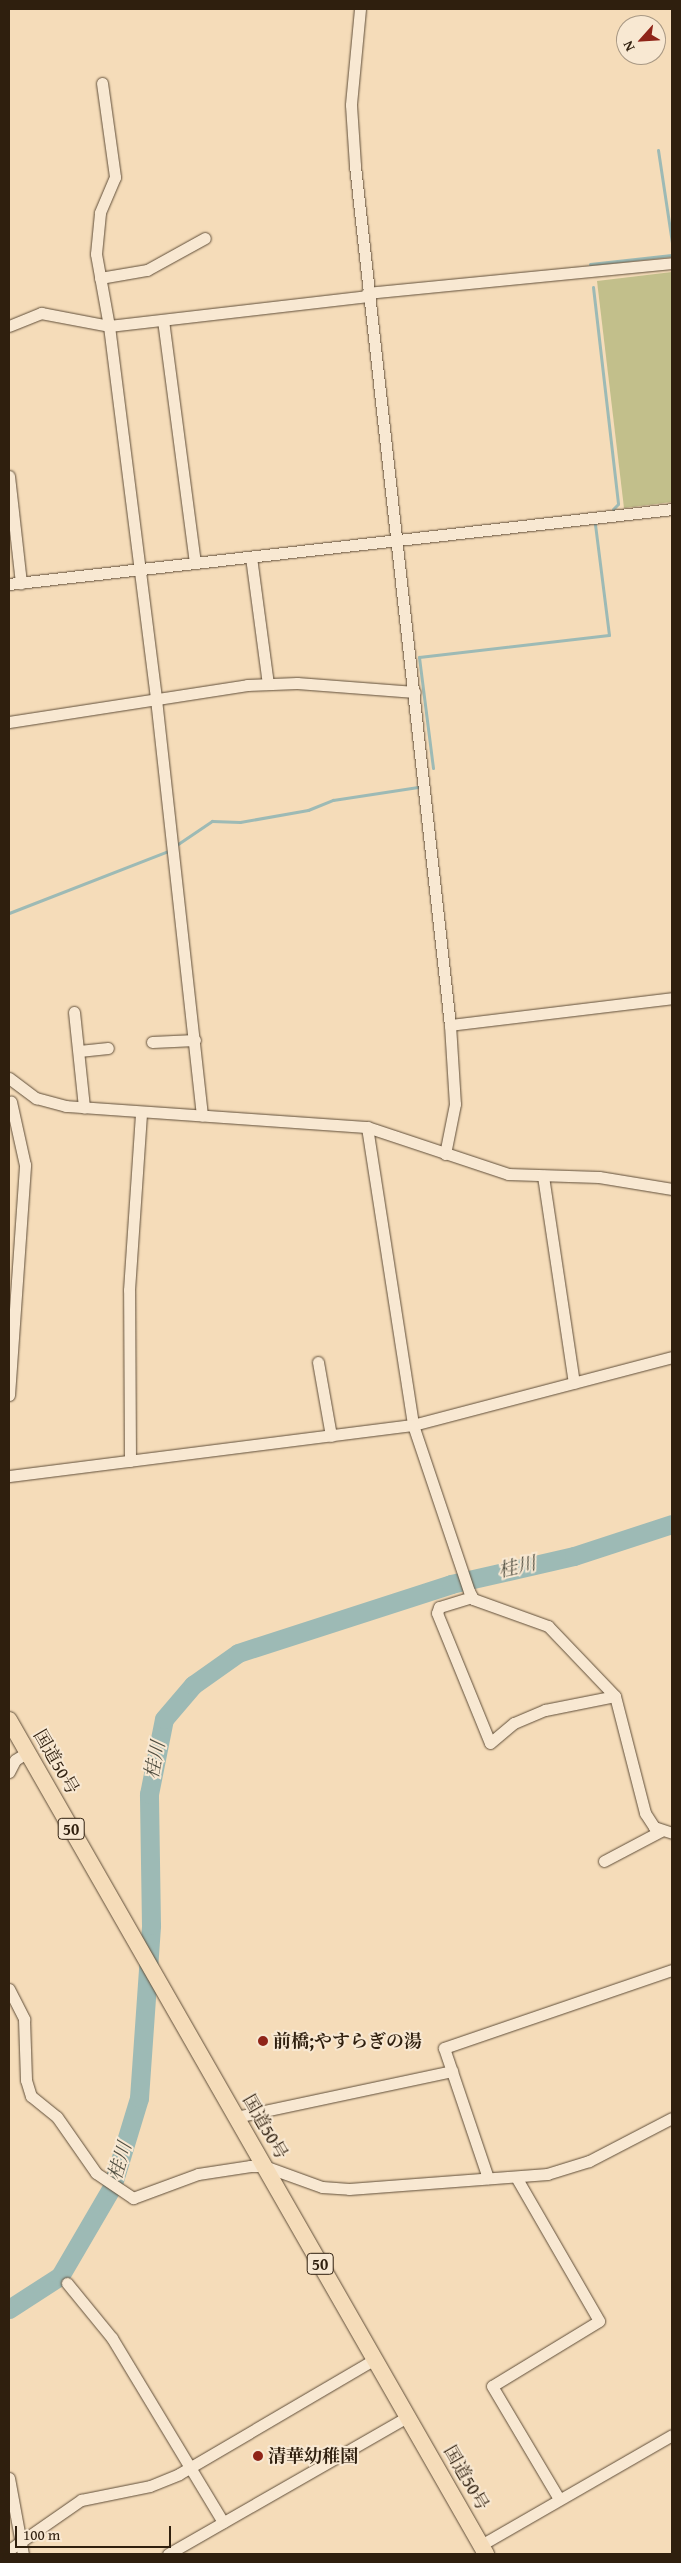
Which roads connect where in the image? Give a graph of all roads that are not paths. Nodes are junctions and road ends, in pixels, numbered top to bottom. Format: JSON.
{"nodes":[{"id":1,"x":360,"y":9,"type":"edge"},
{"id":2,"x":102,"y":83,"type":"dead end"},
{"id":3,"x":205,"y":238,"type":"dead end"},
{"id":4,"x":672,"y":263,"type":"edge"},
{"id":5,"x":100,"y":278,"type":"junction"},
{"id":6,"x":367,"y":294,"type":"junction"},
{"id":7,"x":163,"y":320,"type":"junction"},
{"id":8,"x":9,"y":326,"type":"edge"},
{"id":9,"x":109,"y":326,"type":"junction"},
{"id":10,"x":9,"y":476,"type":"edge"},
{"id":11,"x":672,"y":509,"type":"edge"},
{"id":12,"x":396,"y":539,"type":"junction"},
{"id":13,"x":251,"y":557,"type":"junction"},
{"id":14,"x":195,"y":563,"type":"junction"},
{"id":15,"x":140,"y":569,"type":"junction"},
{"id":16,"x":22,"y":583,"type":"junction"},
{"id":17,"x":9,"y":584,"type":"edge"},
{"id":18,"x":268,"y":684,"type":"junction"},
{"id":19,"x":415,"y":692,"type":"junction"},
{"id":20,"x":156,"y":699,"type":"junction"},
{"id":21,"x":9,"y":722,"type":"edge"},
{"id":22,"x":672,"y":998,"type":"edge"},
{"id":23,"x":74,"y":1012,"type":"dead end"},
{"id":24,"x":450,"y":1024,"type":"junction"},
{"id":25,"x":195,"y":1040,"type":"junction"},
{"id":26,"x":152,"y":1042,"type":"dead end"},
{"id":27,"x":108,"y":1048,"type":"dead end"},
{"id":28,"x":79,"y":1051,"type":"junction"},
{"id":29,"x":9,"y":1078,"type":"edge"},
{"id":30,"x":21,"y":1090,"type":"junction"},
{"id":31,"x":10,"y":1102,"type":"edge"},
{"id":32,"x":84,"y":1107,"type":"junction"},
{"id":33,"x":141,"y":1112,"type":"junction"},
{"id":34,"x":202,"y":1115,"type":"junction"},
{"id":35,"x":366,"y":1127,"type":"junction"},
{"id":36,"x":445,"y":1154,"type":"junction"},
{"id":37,"x":543,"y":1176,"type":"junction"},
{"id":38,"x":672,"y":1189,"type":"edge"},
{"id":39,"x":672,"y":1357,"type":"edge"},
{"id":40,"x":318,"y":1362,"type":"dead end"},
{"id":41,"x":574,"y":1383,"type":"junction"},
{"id":42,"x":9,"y":1395,"type":"edge"},
{"id":43,"x":412,"y":1425,"type":"junction"},
{"id":44,"x":331,"y":1436,"type":"junction"},
{"id":45,"x":130,"y":1461,"type":"junction"},
{"id":46,"x":9,"y":1476,"type":"edge"},
{"id":47,"x":471,"y":1594,"type":"junction"},
{"id":48,"x":615,"y":1696,"type":"junction"},
{"id":49,"x":9,"y":1720,"type":"edge"},
{"id":50,"x":28,"y":1752,"type":"junction"},
{"id":51,"x":9,"y":1772,"type":"edge"},
{"id":52,"x":667,"y":1832,"type":"edge"},
{"id":53,"x":604,"y":1861,"type":"dead end"},
{"id":54,"x":672,"y":1970,"type":"edge"},
{"id":55,"x":9,"y":1988,"type":"edge"},
{"id":56,"x":452,"y":2071,"type":"junction"},
{"id":57,"x":236,"y":2117,"type":"junction"},
{"id":58,"x":672,"y":2118,"type":"edge"},
{"id":59,"x":264,"y":2166,"type":"junction"},
{"id":60,"x":516,"y":2177,"type":"junction"},
{"id":61,"x":488,"y":2178,"type":"junction"},
{"id":62,"x":67,"y":2283,"type":"dead end"},
{"id":63,"x":374,"y":2359,"type":"junction"},
{"id":64,"x":407,"y":2416,"type":"junction"},
{"id":65,"x":672,"y":2435,"type":"edge"},
{"id":66,"x":192,"y":2467,"type":"junction"},
{"id":67,"x":9,"y":2478,"type":"edge"},
{"id":68,"x":559,"y":2499,"type":"junction"},
{"id":69,"x":223,"y":2522,"type":"junction"},
{"id":70,"x":9,"y":2550,"type":"edge"},
{"id":71,"x":22,"y":2550,"type":"edge"},
{"id":72,"x":484,"y":2550,"type":"edge"},
{"id":73,"x":168,"y":2554,"type":"edge"}],
"edges":[{"from":1,"to":6,"type":"street"},
{"from":2,"to":5,"type":"street"},
{"from":3,"to":5,"type":"street"},
{"from":4,"to":6,"type":"street"},
{"from":5,"to":9,"type":"street"},
{"from":6,"to":7,"type":"street"},
{"from":6,"to":12,"type":"street"},
{"from":7,"to":9,"type":"street"},
{"from":7,"to":14,"type":"street"},
{"from":8,"to":9,"type":"street"},
{"from":9,"to":15,"type":"street"},
{"from":10,"to":16,"type":"street"},
{"from":11,"to":12,"type":"street"},
{"from":12,"to":13,"type":"street"},
{"from":12,"to":19,"type":"street"},
{"from":13,"to":14,"type":"street"},
{"from":13,"to":18,"type":"street"},
{"from":14,"to":15,"type":"street"},
{"from":15,"to":16,"type":"street"},
{"from":15,"to":20,"type":"street"},
{"from":16,"to":17,"type":"street"},
{"from":18,"to":19,"type":"street"},
{"from":18,"to":20,"type":"street"},
{"from":19,"to":24,"type":"street"},
{"from":20,"to":21,"type":"street"},
{"from":20,"to":25,"type":"street"},
{"from":22,"to":24,"type":"street"},
{"from":23,"to":28,"type":"street"},
{"from":24,"to":36,"type":"street"},
{"from":25,"to":26,"type":"street"},
{"from":25,"to":34,"type":"street"},
{"from":27,"to":28,"type":"street"},
{"from":28,"to":32,"type":"street"},
{"from":29,"to":30,"type":"street"},
{"from":30,"to":31,"type":"street"},
{"from":30,"to":32,"type":"street"},
{"from":31,"to":42,"type":"street"},
{"from":32,"to":33,"type":"street"},
{"from":33,"to":34,"type":"street"},
{"from":33,"to":45,"type":"street"},
{"from":34,"to":35,"type":"street"},
{"from":35,"to":36,"type":"street"},
{"from":35,"to":43,"type":"street"},
{"from":36,"to":37,"type":"street"},
{"from":37,"to":38,"type":"street"},
{"from":37,"to":41,"type":"street"},
{"from":39,"to":41,"type":"street"},
{"from":40,"to":44,"type":"street"},
{"from":41,"to":43,"type":"street"},
{"from":43,"to":44,"type":"street"},
{"from":43,"to":47,"type":"street"},
{"from":44,"to":45,"type":"street"},
{"from":45,"to":46,"type":"street"},
{"from":47,"to":48,"type":"street"},
{"from":47,"to":48,"type":"street"},
{"from":48,"to":52,"type":"street"},
{"from":49,"to":50,"type":"highway","name":"国道50号","number":"50"},
{"from":50,"to":51,"type":"street"},
{"from":50,"to":57,"type":"highway","name":"国道50号","number":"50"},
{"from":52,"to":53,"type":"street"},
{"from":54,"to":56,"type":"street"},
{"from":55,"to":59,"type":"street"},
{"from":56,"to":57,"type":"street"},
{"from":56,"to":61,"type":"street"},
{"from":57,"to":59,"type":"highway","name":"国道50号","number":"50"},
{"from":58,"to":60,"type":"street"},
{"from":59,"to":61,"type":"street"},
{"from":59,"to":63,"type":"highway","name":"国道50号","number":"50"},
{"from":60,"to":61,"type":"street"},
{"from":60,"to":68,"type":"street"},
{"from":62,"to":66,"type":"street"},
{"from":63,"to":64,"type":"highway","name":"国道50号","number":"50"},
{"from":63,"to":66,"type":"street"},
{"from":64,"to":69,"type":"street"},
{"from":64,"to":72,"type":"highway","name":"国道50号","number":"50"},
{"from":65,"to":68,"type":"street"},
{"from":66,"to":69,"type":"street"},
{"from":66,"to":71,"type":"street"},
{"from":67,"to":71,"type":"street"},
{"from":68,"to":72,"type":"street"},
{"from":69,"to":73,"type":"street"},
{"from":70,"to":71,"type":"street"}]}
